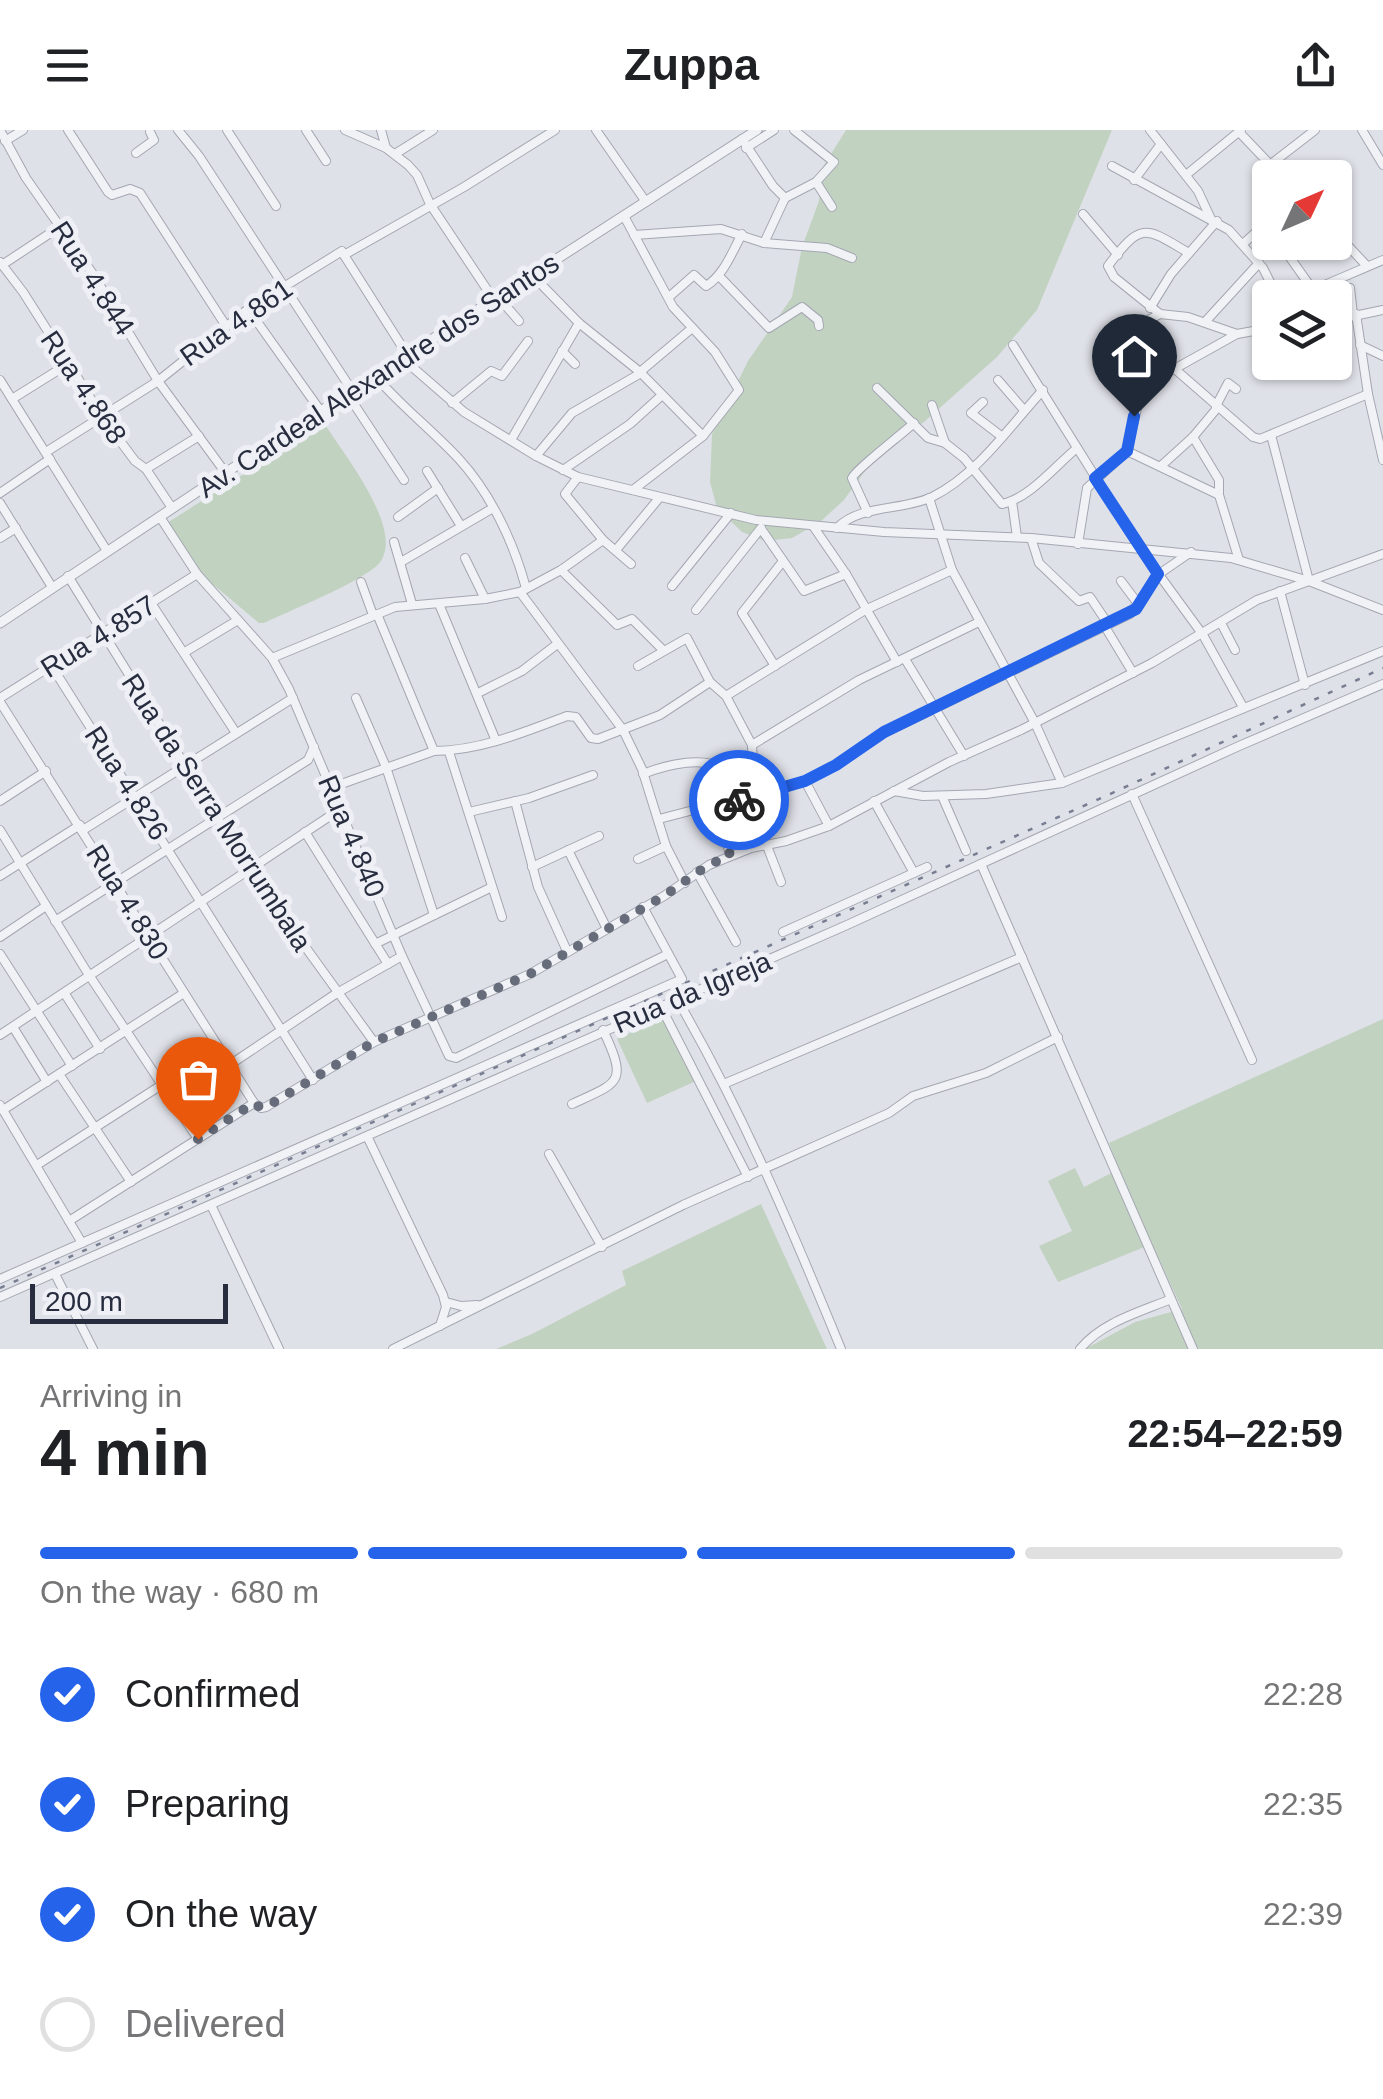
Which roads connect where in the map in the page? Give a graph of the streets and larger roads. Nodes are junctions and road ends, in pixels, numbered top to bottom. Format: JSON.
{"nodes":[{"id":1,"x":24,"y":130,"type":"edge"},
{"id":2,"x":68,"y":130,"type":"edge"},
{"id":3,"x":178,"y":130,"type":"edge"},
{"id":4,"x":226,"y":130,"type":"edge"},
{"id":5,"x":306,"y":130,"type":"edge"},
{"id":6,"x":345,"y":130,"type":"edge"},
{"id":7,"x":381,"y":130,"type":"edge"},
{"id":8,"x":432,"y":130,"type":"edge"},
{"id":9,"x":555,"y":130,"type":"edge"},
{"id":10,"x":596,"y":130,"type":"edge"},
{"id":11,"x":757,"y":130,"type":"edge"},
{"id":12,"x":774,"y":130,"type":"edge"},
{"id":13,"x":794,"y":130,"type":"edge"},
{"id":14,"x":1150,"y":130,"type":"edge"},
{"id":15,"x":1315,"y":130,"type":"edge"},
{"id":16,"x":1362,"y":130,"type":"edge"},
{"id":17,"x":0,"y":131,"type":"edge"},
{"id":18,"x":153,"y":131,"type":"edge"},
{"id":19,"x":1240,"y":131,"type":"edge"},
{"id":20,"x":6,"y":140,"type":"junction"},
{"id":21,"x":744,"y":144,"type":"junction"},
{"id":22,"x":1161,"y":144,"type":"junction"},
{"id":23,"x":386,"y":148,"type":"junction"},
{"id":24,"x":136,"y":152,"type":"dead end"},
{"id":25,"x":395,"y":154,"type":"junction"},
{"id":26,"x":1267,"y":160,"type":"edge"},
{"id":27,"x":1276,"y":160,"type":"edge"},
{"id":28,"x":326,"y":161,"type":"dead end"},
{"id":29,"x":1383,"y":165,"type":"edge"},
{"id":30,"x":1112,"y":166,"type":"dead end"},
{"id":31,"x":1186,"y":176,"type":"junction"},
{"id":32,"x":1134,"y":180,"type":"junction"},
{"id":33,"x":816,"y":182,"type":"junction"},
{"id":34,"x":785,"y":198,"type":"junction"},
{"id":35,"x":646,"y":202,"type":"junction"},
{"id":36,"x":430,"y":204,"type":"junction"},
{"id":37,"x":276,"y":206,"type":"dead end"},
{"id":38,"x":832,"y":207,"type":"dead end"},
{"id":39,"x":1083,"y":214,"type":"dead end"},
{"id":40,"x":624,"y":216,"type":"junction"},
{"id":41,"x":1214,"y":220,"type":"junction"},
{"id":42,"x":61,"y":226,"type":"junction"},
{"id":43,"x":742,"y":234,"type":"junction"},
{"id":44,"x":634,"y":235,"type":"junction"},
{"id":45,"x":1252,"y":236,"type":"edge"},
{"id":46,"x":764,"y":243,"type":"junction"},
{"id":47,"x":1244,"y":244,"type":"junction"},
{"id":48,"x":1352,"y":250,"type":"edge"},
{"id":49,"x":1189,"y":253,"type":"junction"},
{"id":50,"x":1118,"y":254,"type":"junction"},
{"id":51,"x":344,"y":255,"type":"junction"},
{"id":52,"x":852,"y":258,"type":"dead end"},
{"id":53,"x":1291,"y":260,"type":"edge"},
{"id":54,"x":1383,"y":260,"type":"edge"},
{"id":55,"x":1259,"y":263,"type":"junction"},
{"id":56,"x":1367,"y":266,"type":"junction"},
{"id":57,"x":2,"y":268,"type":"edge"},
{"id":58,"x":532,"y":275,"type":"junction"},
{"id":59,"x":719,"y":276,"type":"junction"},
{"id":60,"x":1268,"y":280,"type":"edge"},
{"id":61,"x":283,"y":287,"type":"junction"},
{"id":62,"x":669,"y":297,"type":"junction"},
{"id":63,"x":496,"y":299,"type":"junction"},
{"id":64,"x":1352,"y":302,"type":"edge"},
{"id":65,"x":1150,"y":308,"type":"junction"},
{"id":66,"x":248,"y":309,"type":"junction"},
{"id":67,"x":1383,"y":310,"type":"edge"},
{"id":68,"x":1160,"y":314,"type":"junction"},
{"id":69,"x":1354,"y":315,"type":"junction"},
{"id":70,"x":519,"y":321,"type":"dead end"},
{"id":71,"x":1206,"y":322,"type":"junction"},
{"id":72,"x":579,"y":324,"type":"junction"},
{"id":73,"x":226,"y":326,"type":"junction"},
{"id":74,"x":819,"y":326,"type":"dead end"},
{"id":75,"x":692,"y":328,"type":"junction"},
{"id":76,"x":1252,"y":331,"type":"edge"},
{"id":77,"x":1237,"y":334,"type":"junction"},
{"id":78,"x":528,"y":341,"type":"dead end"},
{"id":79,"x":1013,"y":344,"type":"dead end"},
{"id":80,"x":1360,"y":344,"type":"junction"},
{"id":81,"x":562,"y":352,"type":"junction"},
{"id":82,"x":1383,"y":356,"type":"edge"},
{"id":83,"x":406,"y":357,"type":"junction"},
{"id":84,"x":68,"y":364,"type":"junction"},
{"id":85,"x":574,"y":364,"type":"dead end"},
{"id":86,"x":1176,"y":370,"type":"junction"},
{"id":87,"x":640,"y":372,"type":"junction"},
{"id":88,"x":1159,"y":376,"type":"junction"},
{"id":89,"x":376,"y":377,"type":"junction"},
{"id":90,"x":998,"y":380,"type":"dead end"},
{"id":91,"x":158,"y":381,"type":"junction"},
{"id":92,"x":2,"y":386,"type":"edge"},
{"id":93,"x":877,"y":388,"type":"dead end"},
{"id":94,"x":1236,"y":389,"type":"dead end"},
{"id":95,"x":1043,"y":390,"type":"junction"},
{"id":96,"x":351,"y":394,"type":"junction"},
{"id":97,"x":1368,"y":394,"type":"junction"},
{"id":98,"x":661,"y":396,"type":"junction"},
{"id":99,"x":12,"y":399,"type":"junction"},
{"id":100,"x":452,"y":402,"type":"junction"},
{"id":101,"x":983,"y":402,"type":"dead end"},
{"id":102,"x":932,"y":405,"type":"dead end"},
{"id":103,"x":1217,"y":406,"type":"junction"},
{"id":104,"x":1024,"y":410,"type":"junction"},
{"id":105,"x":322,"y":413,"type":"junction"},
{"id":106,"x":103,"y":418,"type":"junction"},
{"id":107,"x":914,"y":423,"type":"junction"},
{"id":108,"x":1271,"y":435,"type":"junction"},
{"id":109,"x":200,"y":436,"type":"junction"},
{"id":110,"x":703,"y":436,"type":"junction"},
{"id":111,"x":1001,"y":436,"type":"junction"},
{"id":112,"x":1193,"y":437,"type":"junction"},
{"id":113,"x":511,"y":440,"type":"junction"},
{"id":114,"x":945,"y":444,"type":"junction"},
{"id":115,"x":1077,"y":448,"type":"junction"},
{"id":116,"x":1127,"y":451,"type":"junction"},
{"id":117,"x":48,"y":456,"type":"junction"},
{"id":118,"x":536,"y":456,"type":"junction"},
{"id":119,"x":1383,"y":460,"type":"edge"},
{"id":120,"x":1161,"y":466,"type":"junction"},
{"id":121,"x":974,"y":468,"type":"junction"},
{"id":122,"x":146,"y":470,"type":"junction"},
{"id":123,"x":427,"y":470,"type":"dead end"},
{"id":124,"x":564,"y":470,"type":"junction"},
{"id":125,"x":226,"y":472,"type":"junction"},
{"id":126,"x":578,"y":478,"type":"junction"},
{"id":127,"x":1095,"y":478,"type":"junction"},
{"id":128,"x":404,"y":480,"type":"dead end"},
{"id":129,"x":438,"y":488,"type":"junction"},
{"id":130,"x":633,"y":490,"type":"junction"},
{"id":131,"x":0,"y":493,"type":"edge"},
{"id":132,"x":1220,"y":495,"type":"junction"},
{"id":133,"x":660,"y":497,"type":"junction"},
{"id":134,"x":930,"y":498,"type":"junction"},
{"id":135,"x":1012,"y":501,"type":"junction"},
{"id":136,"x":0,"y":503,"type":"edge"},
{"id":137,"x":172,"y":508,"type":"junction"},
{"id":138,"x":493,"y":508,"type":"junction"},
{"id":139,"x":868,"y":513,"type":"junction"},
{"id":140,"x":730,"y":514,"type":"junction"},
{"id":141,"x":160,"y":517,"type":"junction"},
{"id":142,"x":398,"y":517,"type":"dead end"},
{"id":143,"x":756,"y":520,"type":"junction"},
{"id":144,"x":461,"y":526,"type":"junction"},
{"id":145,"x":813,"y":526,"type":"junction"},
{"id":146,"x":16,"y":528,"type":"junction"},
{"id":147,"x":837,"y":528,"type":"junction"},
{"id":148,"x":762,"y":530,"type":"junction"},
{"id":149,"x":941,"y":534,"type":"junction"},
{"id":150,"x":1017,"y":537,"type":"junction"},
{"id":151,"x":0,"y":538,"type":"edge"},
{"id":152,"x":1032,"y":538,"type":"junction"},
{"id":153,"x":604,"y":540,"type":"junction"},
{"id":154,"x":394,"y":542,"type":"dead end"},
{"id":155,"x":1078,"y":544,"type":"junction"},
{"id":156,"x":616,"y":550,"type":"junction"},
{"id":157,"x":1141,"y":550,"type":"junction"},
{"id":158,"x":107,"y":551,"type":"junction"},
{"id":159,"x":1190,"y":552,"type":"junction"},
{"id":160,"x":1383,"y":554,"type":"edge"},
{"id":161,"x":466,"y":558,"type":"dead end"},
{"id":162,"x":1238,"y":560,"type":"junction"},
{"id":163,"x":783,"y":561,"type":"junction"},
{"id":164,"x":401,"y":562,"type":"junction"},
{"id":165,"x":631,"y":564,"type":"dead end"},
{"id":166,"x":561,"y":570,"type":"junction"},
{"id":167,"x":952,"y":570,"type":"junction"},
{"id":168,"x":197,"y":574,"type":"junction"},
{"id":169,"x":846,"y":574,"type":"junction"},
{"id":170,"x":1158,"y":574,"type":"junction"},
{"id":171,"x":68,"y":576,"type":"junction"},
{"id":172,"x":1310,"y":581,"type":"junction"},
{"id":173,"x":360,"y":582,"type":"dead end"},
{"id":174,"x":1121,"y":582,"type":"dead end"},
{"id":175,"x":672,"y":586,"type":"dead end"},
{"id":176,"x":52,"y":587,"type":"junction"},
{"id":177,"x":523,"y":590,"type":"junction"},
{"id":178,"x":1280,"y":590,"type":"junction"},
{"id":179,"x":484,"y":600,"type":"junction"},
{"id":180,"x":151,"y":603,"type":"junction"},
{"id":181,"x":412,"y":604,"type":"junction"},
{"id":182,"x":438,"y":604,"type":"junction"},
{"id":183,"x":1139,"y":605,"type":"junction"},
{"id":184,"x":696,"y":610,"type":"dead end"},
{"id":185,"x":866,"y":610,"type":"junction"},
{"id":186,"x":1383,"y":610,"type":"edge"},
{"id":187,"x":375,"y":614,"type":"junction"},
{"id":188,"x":238,"y":620,"type":"junction"},
{"id":189,"x":979,"y":622,"type":"junction"},
{"id":190,"x":0,"y":623,"type":"edge"},
{"id":191,"x":1221,"y":623,"type":"junction"},
{"id":192,"x":1106,"y":624,"type":"junction"},
{"id":193,"x":102,"y":633,"type":"junction"},
{"id":194,"x":1203,"y":634,"type":"junction"},
{"id":195,"x":556,"y":645,"type":"junction"},
{"id":196,"x":663,"y":650,"type":"junction"},
{"id":197,"x":1234,"y":650,"type":"dead end"},
{"id":198,"x":185,"y":652,"type":"junction"},
{"id":199,"x":1383,"y":652,"type":"edge"},
{"id":200,"x":272,"y":658,"type":"junction"},
{"id":201,"x":901,"y":660,"type":"junction"},
{"id":202,"x":51,"y":665,"type":"junction"},
{"id":203,"x":638,"y":666,"type":"dead end"},
{"id":204,"x":775,"y":666,"type":"junction"},
{"id":205,"x":1133,"y":672,"type":"junction"},
{"id":206,"x":1008,"y":674,"type":"junction"},
{"id":207,"x":710,"y":682,"type":"junction"},
{"id":208,"x":1383,"y":684,"type":"edge"},
{"id":209,"x":1305,"y":685,"type":"junction"},
{"id":210,"x":478,"y":693,"type":"junction"},
{"id":211,"x":726,"y":696,"type":"junction"},
{"id":212,"x":292,"y":698,"type":"junction"},
{"id":213,"x":356,"y":698,"type":"dead end"},
{"id":214,"x":0,"y":700,"type":"edge"},
{"id":215,"x":1243,"y":707,"type":"junction"},
{"id":216,"x":936,"y":709,"type":"junction"},
{"id":217,"x":10,"y":718,"type":"junction"},
{"id":218,"x":1035,"y":723,"type":"junction"},
{"id":219,"x":0,"y":724,"type":"edge"},
{"id":220,"x":623,"y":730,"type":"junction"},
{"id":221,"x":236,"y":733,"type":"junction"},
{"id":222,"x":496,"y":741,"type":"junction"},
{"id":223,"x":752,"y":746,"type":"junction"},
{"id":224,"x":314,"y":748,"type":"junction"},
{"id":225,"x":434,"y":751,"type":"junction"},
{"id":226,"x":450,"y":752,"type":"junction"},
{"id":227,"x":964,"y":756,"type":"junction"},
{"id":228,"x":308,"y":760,"type":"junction"},
{"id":229,"x":184,"y":764,"type":"junction"},
{"id":230,"x":322,"y":766,"type":"junction"},
{"id":231,"x":386,"y":767,"type":"junction"},
{"id":232,"x":752,"y":768,"type":"junction"},
{"id":233,"x":46,"y":772,"type":"junction"},
{"id":234,"x":644,"y":774,"type":"junction"},
{"id":235,"x":593,"y":776,"type":"dead end"},
{"id":236,"x":805,"y":781,"type":"junction"},
{"id":237,"x":1062,"y":783,"type":"junction"},
{"id":238,"x":330,"y":788,"type":"junction"},
{"id":239,"x":894,"y":791,"type":"junction"},
{"id":240,"x":1132,"y":794,"type":"junction"},
{"id":241,"x":760,"y":795,"type":"junction"},
{"id":242,"x":135,"y":796,"type":"junction"},
{"id":243,"x":942,"y":796,"type":"junction"},
{"id":244,"x":0,"y":801,"type":"edge"},
{"id":245,"x":514,"y":801,"type":"junction"},
{"id":246,"x":874,"y":801,"type":"junction"},
{"id":247,"x":719,"y":805,"type":"junction"},
{"id":248,"x":340,"y":810,"type":"junction"},
{"id":249,"x":469,"y":812,"type":"junction"},
{"id":250,"x":216,"y":819,"type":"junction"},
{"id":251,"x":659,"y":819,"type":"junction"},
{"id":252,"x":830,"y":826,"type":"junction"},
{"id":253,"x":81,"y":828,"type":"junction"},
{"id":254,"x":0,"y":830,"type":"edge"},
{"id":255,"x":304,"y":832,"type":"junction"},
{"id":256,"x":599,"y":836,"type":"dead end"},
{"id":257,"x":666,"y":846,"type":"junction"},
{"id":258,"x":767,"y":846,"type":"junction"},
{"id":259,"x":168,"y":847,"type":"junction"},
{"id":260,"x":568,"y":850,"type":"junction"},
{"id":261,"x":966,"y":851,"type":"dead end"},
{"id":262,"x":730,"y":856,"type":"junction"},
{"id":263,"x":638,"y":859,"type":"dead end"},
{"id":264,"x":20,"y":864,"type":"junction"},
{"id":265,"x":981,"y":864,"type":"junction"},
{"id":266,"x":532,"y":867,"type":"junction"},
{"id":267,"x":927,"y":867,"type":"dead end"},
{"id":268,"x":249,"y":869,"type":"junction"},
{"id":269,"x":697,"y":872,"type":"junction"},
{"id":270,"x":914,"y":873,"type":"junction"},
{"id":271,"x":0,"y":876,"type":"edge"},
{"id":272,"x":115,"y":881,"type":"junction"},
{"id":273,"x":685,"y":882,"type":"junction"},
{"id":274,"x":781,"y":882,"type":"dead end"},
{"id":275,"x":492,"y":887,"type":"junction"},
{"id":276,"x":202,"y":902,"type":"junction"},
{"id":277,"x":46,"y":906,"type":"junction"},
{"id":278,"x":644,"y":907,"type":"junction"},
{"id":279,"x":434,"y":914,"type":"junction"},
{"id":280,"x":502,"y":917,"type":"dead end"},
{"id":281,"x":55,"y":921,"type":"junction"},
{"id":282,"x":607,"y":929,"type":"junction"},
{"id":283,"x":782,"y":932,"type":"dead end"},
{"id":284,"x":393,"y":934,"type":"junction"},
{"id":285,"x":150,"y":936,"type":"junction"},
{"id":286,"x":0,"y":937,"type":"edge"},
{"id":287,"x":736,"y":942,"type":"dead end"},
{"id":288,"x":375,"y":944,"type":"junction"},
{"id":289,"x":568,"y":952,"type":"junction"},
{"id":290,"x":0,"y":954,"type":"edge"},
{"id":291,"x":668,"y":954,"type":"junction"},
{"id":292,"x":402,"y":956,"type":"junction"},
{"id":293,"x":1022,"y":956,"type":"junction"},
{"id":294,"x":388,"y":964,"type":"junction"},
{"id":295,"x":92,"y":976,"type":"junction"},
{"id":296,"x":65,"y":994,"type":"junction"},
{"id":297,"x":184,"y":994,"type":"junction"},
{"id":298,"x":338,"y":994,"type":"junction"},
{"id":299,"x":677,"y":998,"type":"junction"},
{"id":300,"x":660,"y":1005,"type":"junction"},
{"id":301,"x":37,"y":1012,"type":"junction"},
{"id":302,"x":428,"y":1016,"type":"junction"},
{"id":303,"x":13,"y":1027,"type":"junction"},
{"id":304,"x":129,"y":1030,"type":"junction"},
{"id":305,"x":603,"y":1030,"type":"junction"},
{"id":306,"x":282,"y":1031,"type":"junction"},
{"id":307,"x":0,"y":1034,"type":"edge"},
{"id":308,"x":1058,"y":1037,"type":"junction"},
{"id":309,"x":374,"y":1042,"type":"junction"},
{"id":310,"x":100,"y":1048,"type":"junction"},
{"id":311,"x":219,"y":1048,"type":"junction"},
{"id":312,"x":1252,"y":1060,"type":"dead end"},
{"id":313,"x":230,"y":1064,"type":"junction"},
{"id":314,"x":72,"y":1066,"type":"junction"},
{"id":315,"x":59,"y":1074,"type":"junction"},
{"id":316,"x":313,"y":1080,"type":"junction"},
{"id":317,"x":47,"y":1082,"type":"junction"},
{"id":318,"x":726,"y":1083,"type":"junction"},
{"id":319,"x":163,"y":1084,"type":"junction"},
{"id":320,"x":254,"y":1103,"type":"junction"},
{"id":321,"x":572,"y":1104,"type":"dead end"},
{"id":322,"x":2,"y":1107,"type":"edge"},
{"id":323,"x":96,"y":1128,"type":"junction"},
{"id":324,"x":367,"y":1136,"type":"junction"},
{"id":325,"x":198,"y":1139,"type":"junction"},
{"id":326,"x":549,"y":1154,"type":"dead end"},
{"id":327,"x":37,"y":1166,"type":"junction"},
{"id":328,"x":766,"y":1169,"type":"junction"},
{"id":329,"x":748,"y":1178,"type":"junction"},
{"id":330,"x":131,"y":1182,"type":"junction"},
{"id":331,"x":211,"y":1206,"type":"junction"},
{"id":332,"x":69,"y":1222,"type":"junction"},
{"id":333,"x":82,"y":1242,"type":"junction"},
{"id":334,"x":602,"y":1247,"type":"junction"},
{"id":335,"x":55,"y":1274,"type":"junction"},
{"id":336,"x":0,"y":1279,"type":"edge"},
{"id":337,"x":0,"y":1297,"type":"edge"},
{"id":338,"x":1171,"y":1299,"type":"junction"},
{"id":339,"x":446,"y":1302,"type":"junction"},
{"id":340,"x":482,"y":1305,"type":"junction"},
{"id":341,"x":440,"y":1326,"type":"junction"},
{"id":342,"x":93,"y":1349,"type":"edge"},
{"id":343,"x":280,"y":1349,"type":"edge"},
{"id":344,"x":393,"y":1349,"type":"edge"},
{"id":345,"x":842,"y":1349,"type":"edge"},
{"id":346,"x":1080,"y":1349,"type":"edge"},
{"id":347,"x":1193,"y":1349,"type":"edge"}],
"edges":[{"from":1,"to":20,"type":"street"},
{"from":2,"to":73,"type":"street"},
{"from":3,"to":61,"type":"street"},
{"from":4,"to":37,"type":"street"},
{"from":5,"to":28,"type":"street"},
{"from":6,"to":23,"type":"street"},
{"from":7,"to":23,"type":"street"},
{"from":8,"to":25,"type":"street"},
{"from":9,"to":36,"type":"street","name":"Rua 4.861"},
{"from":10,"to":35,"type":"street"},
{"from":11,"to":21,"type":"street","name":"Av. Cardeal Alexandre dos Santos"},
{"from":12,"to":21,"type":"street"},
{"from":13,"to":33,"type":"street"},
{"from":14,"to":22,"type":"street"},
{"from":15,"to":27,"type":"street"},
{"from":16,"to":29,"type":"street"},
{"from":17,"to":20,"type":"street","name":"Rua 4.844"},
{"from":18,"to":24,"type":"street"},
{"from":19,"to":26,"type":"street"},
{"from":19,"to":31,"type":"street"},
{"from":20,"to":42,"type":"street","name":"Rua 4.844"},
{"from":21,"to":34,"type":"street"},
{"from":21,"to":35,"type":"street","name":"Av. Cardeal Alexandre dos Santos"},
{"from":22,"to":31,"type":"street"},
{"from":22,"to":32,"type":"street"},
{"from":23,"to":25,"type":"street"},
{"from":25,"to":36,"type":"street"},
{"from":30,"to":32,"type":"street"},
{"from":31,"to":41,"type":"street"},
{"from":32,"to":41,"type":"street"},
{"from":33,"to":34,"type":"street"},
{"from":33,"to":38,"type":"street"},
{"from":34,"to":46,"type":"street"},
{"from":35,"to":40,"type":"street","name":"Av. Cardeal Alexandre dos Santos"},
{"from":36,"to":51,"type":"street","name":"Rua 4.861"},
{"from":36,"to":63,"type":"street"},
{"from":39,"to":50,"type":"street"},
{"from":40,"to":44,"type":"street"},
{"from":40,"to":58,"type":"street","name":"Av. Cardeal Alexandre dos Santos"},
{"from":41,"to":47,"type":"street"},
{"from":41,"to":49,"type":"street"},
{"from":42,"to":57,"type":"street"},
{"from":42,"to":91,"type":"street","name":"Rua 4.844"},
{"from":43,"to":44,"type":"street"},
{"from":43,"to":46,"type":"street"},
{"from":43,"to":59,"type":"street"},
{"from":44,"to":62,"type":"street"},
{"from":45,"to":47,"type":"street"},
{"from":46,"to":52,"type":"street"},
{"from":47,"to":55,"type":"street"},
{"from":48,"to":56,"type":"street"},
{"from":49,"to":50,"type":"street"},
{"from":49,"to":65,"type":"street"},
{"from":50,"to":65,"type":"street"},
{"from":51,"to":61,"type":"street","name":"Rua 4.861"},
{"from":51,"to":83,"type":"street"},
{"from":53,"to":56,"type":"street"},
{"from":54,"to":56,"type":"street"},
{"from":55,"to":60,"type":"street"},
{"from":55,"to":71,"type":"street"},
{"from":57,"to":84,"type":"street","name":"Rua 4.868"},
{"from":58,"to":63,"type":"street","name":"Av. Cardeal Alexandre dos Santos"},
{"from":58,"to":72,"type":"street"},
{"from":59,"to":62,"type":"street"},
{"from":59,"to":74,"type":"street"},
{"from":61,"to":66,"type":"street","name":"Rua 4.861"},
{"from":61,"to":96,"type":"street"},
{"from":62,"to":75,"type":"street"},
{"from":63,"to":70,"type":"street"},
{"from":63,"to":83,"type":"street","name":"Av. Cardeal Alexandre dos Santos"},
{"from":64,"to":69,"type":"street"},
{"from":65,"to":68,"type":"street"},
{"from":66,"to":73,"type":"street","name":"Rua 4.861"},
{"from":66,"to":105,"type":"street"},
{"from":67,"to":69,"type":"street"},
{"from":68,"to":71,"type":"street"},
{"from":68,"to":88,"type":"street"},
{"from":69,"to":80,"type":"street"},
{"from":71,"to":77,"type":"street"},
{"from":72,"to":81,"type":"street"},
{"from":72,"to":87,"type":"street"},
{"from":73,"to":91,"type":"street","name":"Rua 4.861"},
{"from":75,"to":87,"type":"street"},
{"from":75,"to":110,"type":"street"},
{"from":76,"to":77,"type":"street"},
{"from":77,"to":86,"type":"street"},
{"from":78,"to":100,"type":"street"},
{"from":79,"to":95,"type":"street"},
{"from":80,"to":82,"type":"street"},
{"from":80,"to":97,"type":"street"},
{"from":81,"to":85,"type":"street"},
{"from":81,"to":113,"type":"street"},
{"from":83,"to":89,"type":"street","name":"Av. Cardeal Alexandre dos Santos"},
{"from":83,"to":100,"type":"street"},
{"from":84,"to":99,"type":"street"},
{"from":84,"to":106,"type":"street","name":"Rua 4.868"},
{"from":86,"to":88,"type":"street"},
{"from":86,"to":103,"type":"street"},
{"from":87,"to":98,"type":"street"},
{"from":87,"to":118,"type":"street"},
{"from":88,"to":116,"type":"street"},
{"from":89,"to":96,"type":"street","name":"Av. Cardeal Alexandre dos Santos"},
{"from":89,"to":138,"type":"street"},
{"from":90,"to":104,"type":"street"},
{"from":91,"to":106,"type":"street","name":"Rua 4.861"},
{"from":91,"to":109,"type":"street","name":"Rua 4.844"},
{"from":92,"to":99,"type":"street"},
{"from":93,"to":107,"type":"street"},
{"from":94,"to":103,"type":"street"},
{"from":95,"to":104,"type":"street"},
{"from":95,"to":115,"type":"street"},
{"from":96,"to":105,"type":"street","name":"Av. Cardeal Alexandre dos Santos"},
{"from":96,"to":128,"type":"street"},
{"from":97,"to":108,"type":"street"},
{"from":97,"to":119,"type":"street"},
{"from":98,"to":110,"type":"street"},
{"from":98,"to":124,"type":"street"},
{"from":99,"to":117,"type":"street"},
{"from":100,"to":113,"type":"street"},
{"from":101,"to":111,"type":"street"},
{"from":102,"to":114,"type":"street"},
{"from":103,"to":108,"type":"street"},
{"from":103,"to":112,"type":"street"},
{"from":104,"to":111,"type":"street"},
{"from":105,"to":125,"type":"street","name":"Av. Cardeal Alexandre dos Santos"},
{"from":106,"to":117,"type":"street","name":"Rua 4.861"},
{"from":106,"to":122,"type":"street","name":"Rua 4.868"},
{"from":107,"to":114,"type":"street"},
{"from":107,"to":139,"type":"street"},
{"from":108,"to":172,"type":"street"},
{"from":109,"to":122,"type":"street"},
{"from":109,"to":125,"type":"street","name":"Rua 4.844"},
{"from":110,"to":130,"type":"street"},
{"from":111,"to":121,"type":"street"},
{"from":112,"to":120,"type":"street"},
{"from":112,"to":132,"type":"street"},
{"from":113,"to":118,"type":"street"},
{"from":114,"to":121,"type":"street"},
{"from":115,"to":127,"type":"street"},
{"from":115,"to":135,"type":"street"},
{"from":116,"to":120,"type":"street"},
{"from":116,"to":127,"type":"street"},
{"from":117,"to":131,"type":"street","name":"Rua 4.861"},
{"from":117,"to":158,"type":"street"},
{"from":118,"to":124,"type":"street"},
{"from":120,"to":132,"type":"street"},
{"from":121,"to":134,"type":"street"},
{"from":121,"to":135,"type":"street"},
{"from":122,"to":137,"type":"street","name":"Rua 4.868"},
{"from":123,"to":129,"type":"street"},
{"from":124,"to":126,"type":"street"},
{"from":125,"to":137,"type":"street","name":"Av. Cardeal Alexandre dos Santos"},
{"from":126,"to":130,"type":"street"},
{"from":126,"to":153,"type":"street"},
{"from":127,"to":155,"type":"street"},
{"from":127,"to":157,"type":"street"},
{"from":129,"to":142,"type":"street"},
{"from":129,"to":144,"type":"street"},
{"from":130,"to":133,"type":"street"},
{"from":132,"to":162,"type":"street"},
{"from":133,"to":140,"type":"street"},
{"from":133,"to":156,"type":"street"},
{"from":134,"to":139,"type":"street"},
{"from":134,"to":149,"type":"street"},
{"from":135,"to":150,"type":"street"},
{"from":136,"to":146,"type":"street"},
{"from":137,"to":141,"type":"street","name":"Av. Cardeal Alexandre dos Santos"},
{"from":138,"to":144,"type":"street"},
{"from":138,"to":177,"type":"street"},
{"from":139,"to":147,"type":"street"},
{"from":140,"to":143,"type":"street"},
{"from":140,"to":175,"type":"street"},
{"from":141,"to":158,"type":"street","name":"Av. Cardeal Alexandre dos Santos"},
{"from":141,"to":168,"type":"street","name":"Rua 4.840"},
{"from":143,"to":145,"type":"street"},
{"from":143,"to":148,"type":"street"},
{"from":144,"to":164,"type":"street"},
{"from":145,"to":147,"type":"street"},
{"from":145,"to":169,"type":"street"},
{"from":146,"to":151,"type":"street"},
{"from":146,"to":176,"type":"street"},
{"from":147,"to":149,"type":"street"},
{"from":148,"to":163,"type":"street"},
{"from":148,"to":184,"type":"street"},
{"from":149,"to":150,"type":"street"},
{"from":149,"to":167,"type":"street"},
{"from":150,"to":152,"type":"street"},
{"from":152,"to":155,"type":"street"},
{"from":152,"to":192,"type":"street"},
{"from":153,"to":156,"type":"street"},
{"from":153,"to":166,"type":"street"},
{"from":154,"to":164,"type":"street"},
{"from":155,"to":157,"type":"street"},
{"from":156,"to":165,"type":"street"},
{"from":157,"to":159,"type":"street"},
{"from":157,"to":170,"type":"street"},
{"from":158,"to":171,"type":"street","name":"Av. Cardeal Alexandre dos Santos"},
{"from":159,"to":162,"type":"street"},
{"from":159,"to":170,"type":"street"},
{"from":160,"to":172,"type":"street"},
{"from":161,"to":179,"type":"street"},
{"from":162,"to":172,"type":"street"},
{"from":163,"to":169,"type":"street"},
{"from":163,"to":204,"type":"street"},
{"from":164,"to":181,"type":"street"},
{"from":166,"to":177,"type":"street"},
{"from":166,"to":196,"type":"street"},
{"from":167,"to":185,"type":"street"},
{"from":167,"to":189,"type":"street"},
{"from":168,"to":180,"type":"street","name":"Rua 4.857"},
{"from":168,"to":188,"type":"street","name":"Rua 4.840"},
{"from":169,"to":185,"type":"street"},
{"from":170,"to":183,"type":"street"},
{"from":170,"to":194,"type":"street"},
{"from":171,"to":176,"type":"street","name":"Av. Cardeal Alexandre dos Santos"},
{"from":171,"to":193,"type":"street","name":"Rua da Serra Morrumbala"},
{"from":172,"to":178,"type":"street"},
{"from":172,"to":186,"type":"street"},
{"from":173,"to":187,"type":"street"},
{"from":174,"to":183,"type":"street"},
{"from":176,"to":190,"type":"street","name":"Av. Cardeal Alexandre dos Santos"},
{"from":177,"to":179,"type":"street"},
{"from":177,"to":195,"type":"street"},
{"from":178,"to":191,"type":"street"},
{"from":178,"to":209,"type":"street"},
{"from":179,"to":182,"type":"street"},
{"from":180,"to":193,"type":"street","name":"Rua 4.857"},
{"from":180,"to":198,"type":"street"},
{"from":181,"to":182,"type":"street"},
{"from":181,"to":187,"type":"street"},
{"from":182,"to":210,"type":"street"},
{"from":183,"to":192,"type":"street"},
{"from":185,"to":201,"type":"street"},
{"from":185,"to":204,"type":"street"},
{"from":187,"to":200,"type":"street"},
{"from":187,"to":225,"type":"street"},
{"from":188,"to":198,"type":"street"},
{"from":188,"to":200,"type":"street","name":"Rua 4.840"},
{"from":189,"to":201,"type":"street"},
{"from":189,"to":206,"type":"street"},
{"from":191,"to":194,"type":"street"},
{"from":191,"to":197,"type":"street"},
{"from":192,"to":205,"type":"street"},
{"from":192,"to":206,"type":"street"},
{"from":193,"to":202,"type":"street","name":"Rua 4.857"},
{"from":193,"to":229,"type":"street","name":"Rua da Serra Morrumbala"},
{"from":194,"to":205,"type":"street"},
{"from":194,"to":215,"type":"street"},
{"from":195,"to":210,"type":"street"},
{"from":195,"to":220,"type":"street"},
{"from":196,"to":203,"type":"street"},
{"from":196,"to":207,"type":"street"},
{"from":198,"to":221,"type":"street"},
{"from":199,"to":209,"type":"street"},
{"from":200,"to":212,"type":"street","name":"Rua 4.840"},
{"from":201,"to":216,"type":"street"},
{"from":201,"to":223,"type":"street"},
{"from":202,"to":214,"type":"street","name":"Rua 4.857"},
{"from":202,"to":242,"type":"street","name":"Rua 4.826"},
{"from":204,"to":211,"type":"street"},
{"from":205,"to":218,"type":"street"},
{"from":206,"to":216,"type":"street"},
{"from":206,"to":218,"type":"street"},
{"from":207,"to":211,"type":"street"},
{"from":207,"to":220,"type":"street"},
{"from":208,"to":240,"type":"street","name":"Rua da Igreja"},
{"from":209,"to":215,"type":"street"},
{"from":210,"to":222,"type":"street"},
{"from":211,"to":223,"type":"street"},
{"from":212,"to":221,"type":"street"},
{"from":212,"to":224,"type":"street","name":"Rua 4.840"},
{"from":213,"to":231,"type":"street"},
{"from":214,"to":217,"type":"street","name":"Rua 4.830"},
{"from":215,"to":237,"type":"street"},
{"from":216,"to":227,"type":"street"},
{"from":216,"to":236,"type":"street"},
{"from":217,"to":219,"type":"street"},
{"from":217,"to":233,"type":"street","name":"Rua 4.830"},
{"from":218,"to":227,"type":"street"},
{"from":218,"to":237,"type":"street"},
{"from":220,"to":222,"type":"street"},
{"from":220,"to":234,"type":"street"},
{"from":221,"to":229,"type":"street"},
{"from":222,"to":226,"type":"street"},
{"from":223,"to":232,"type":"street"},
{"from":224,"to":228,"type":"street"},
{"from":224,"to":230,"type":"street","name":"Rua 4.840"},
{"from":225,"to":226,"type":"street"},
{"from":225,"to":231,"type":"street"},
{"from":226,"to":249,"type":"street"},
{"from":227,"to":239,"type":"street"},
{"from":228,"to":230,"type":"street"},
{"from":228,"to":250,"type":"street"},
{"from":229,"to":242,"type":"street"},
{"from":229,"to":250,"type":"street","name":"Rua da Serra Morrumbala"},
{"from":230,"to":238,"type":"street","name":"Rua 4.840"},
{"from":231,"to":238,"type":"street"},
{"from":231,"to":279,"type":"street"},
{"from":232,"to":234,"type":"street"},
{"from":232,"to":241,"type":"street"},
{"from":233,"to":244,"type":"street"},
{"from":233,"to":253,"type":"street","name":"Rua 4.830"},
{"from":234,"to":251,"type":"street"},
{"from":235,"to":245,"type":"street"},
{"from":236,"to":241,"type":"street"},
{"from":236,"to":252,"type":"street"},
{"from":237,"to":243,"type":"street"},
{"from":238,"to":248,"type":"street","name":"Rua 4.840"},
{"from":239,"to":243,"type":"street"},
{"from":239,"to":246,"type":"street"},
{"from":240,"to":265,"type":"street","name":"Rua da Igreja"},
{"from":240,"to":312,"type":"street"},
{"from":241,"to":247,"type":"street"},
{"from":242,"to":253,"type":"street"},
{"from":242,"to":259,"type":"street","name":"Rua 4.826"},
{"from":243,"to":261,"type":"street"},
{"from":245,"to":249,"type":"street"},
{"from":245,"to":266,"type":"street"},
{"from":246,"to":252,"type":"street"},
{"from":246,"to":270,"type":"street"},
{"from":247,"to":251,"type":"street"},
{"from":247,"to":262,"type":"street"},
{"from":248,"to":255,"type":"street"},
{"from":248,"to":284,"type":"street","name":"Rua 4.840"},
{"from":249,"to":275,"type":"street"},
{"from":250,"to":259,"type":"street"},
{"from":250,"to":268,"type":"street","name":"Rua da Serra Morrumbala"},
{"from":251,"to":257,"type":"street"},
{"from":252,"to":258,"type":"street"},
{"from":253,"to":264,"type":"street"},
{"from":253,"to":272,"type":"street","name":"Rua 4.830"},
{"from":254,"to":264,"type":"street"},
{"from":255,"to":268,"type":"street"},
{"from":255,"to":288,"type":"street"},
{"from":256,"to":260,"type":"street"},
{"from":257,"to":263,"type":"street"},
{"from":257,"to":273,"type":"street"},
{"from":258,"to":262,"type":"street"},
{"from":258,"to":274,"type":"street"},
{"from":259,"to":272,"type":"street"},
{"from":259,"to":276,"type":"street","name":"Rua 4.826"},
{"from":260,"to":266,"type":"street"},
{"from":260,"to":282,"type":"street"},
{"from":262,"to":269,"type":"street"},
{"from":264,"to":271,"type":"street"},
{"from":264,"to":277,"type":"street"},
{"from":265,"to":293,"type":"street"},
{"from":265,"to":299,"type":"street","name":"Rua da Igreja"},
{"from":266,"to":289,"type":"street"},
{"from":267,"to":270,"type":"street"},
{"from":268,"to":276,"type":"street"},
{"from":268,"to":298,"type":"street","name":"Rua da Serra Morrumbala"},
{"from":269,"to":273,"type":"street"},
{"from":269,"to":287,"type":"street"},
{"from":270,"to":283,"type":"street"},
{"from":272,"to":281,"type":"street"},
{"from":272,"to":285,"type":"street","name":"Rua 4.830"},
{"from":273,"to":278,"type":"street"},
{"from":275,"to":279,"type":"street"},
{"from":275,"to":280,"type":"street"},
{"from":276,"to":285,"type":"street"},
{"from":276,"to":306,"type":"street","name":"Rua 4.826"},
{"from":277,"to":281,"type":"street"},
{"from":277,"to":286,"type":"street"},
{"from":278,"to":282,"type":"street"},
{"from":278,"to":291,"type":"street"},
{"from":279,"to":284,"type":"street"},
{"from":281,"to":295,"type":"street"},
{"from":282,"to":289,"type":"street"},
{"from":284,"to":288,"type":"street"},
{"from":284,"to":292,"type":"street","name":"Rua 4.840"},
{"from":285,"to":295,"type":"street"},
{"from":285,"to":297,"type":"street","name":"Rua 4.830"},
{"from":288,"to":294,"type":"street"},
{"from":289,"to":302,"type":"street"},
{"from":290,"to":301,"type":"street"},
{"from":291,"to":302,"type":"street","name":"Rua 4.840"},
{"from":291,"to":333,"type":"street","name":"Rua da Igreja"},
{"from":292,"to":294,"type":"street"},
{"from":292,"to":302,"type":"street","name":"Rua 4.840"},
{"from":293,"to":308,"type":"street"},
{"from":293,"to":318,"type":"street"},
{"from":294,"to":298,"type":"street"},
{"from":295,"to":296,"type":"street"},
{"from":295,"to":304,"type":"street"},
{"from":296,"to":301,"type":"street"},
{"from":296,"to":310,"type":"street"},
{"from":297,"to":304,"type":"street"},
{"from":297,"to":311,"type":"street","name":"Rua 4.830"},
{"from":298,"to":306,"type":"street"},
{"from":298,"to":309,"type":"street","name":"Rua da Serra Morrumbala"},
{"from":299,"to":300,"type":"street","name":"Rua da Igreja"},
{"from":299,"to":318,"type":"street"},
{"from":300,"to":305,"type":"street","name":"Rua da Igreja"},
{"from":300,"to":329,"type":"street"},
{"from":301,"to":303,"type":"street"},
{"from":301,"to":314,"type":"street"},
{"from":302,"to":309,"type":"street"},
{"from":303,"to":307,"type":"street"},
{"from":303,"to":317,"type":"street"},
{"from":304,"to":310,"type":"street"},
{"from":304,"to":319,"type":"street"},
{"from":305,"to":321,"type":"street"},
{"from":305,"to":324,"type":"street","name":"Rua da Igreja"},
{"from":306,"to":313,"type":"street"},
{"from":306,"to":316,"type":"street","name":"Rua 4.826"},
{"from":308,"to":328,"type":"street"},
{"from":308,"to":338,"type":"street"},
{"from":309,"to":316,"type":"street"},
{"from":310,"to":314,"type":"street"},
{"from":311,"to":313,"type":"street","name":"Rua 4.830"},
{"from":311,"to":319,"type":"street"},
{"from":313,"to":320,"type":"street","name":"Rua 4.830"},
{"from":314,"to":315,"type":"street"},
{"from":315,"to":317,"type":"street"},
{"from":315,"to":323,"type":"street"},
{"from":316,"to":320,"type":"street"},
{"from":317,"to":322,"type":"street"},
{"from":318,"to":328,"type":"street"},
{"from":319,"to":323,"type":"street"},
{"from":319,"to":325,"type":"street"},
{"from":320,"to":325,"type":"street"},
{"from":322,"to":327,"type":"street"},
{"from":323,"to":327,"type":"street"},
{"from":323,"to":330,"type":"street"},
{"from":324,"to":331,"type":"street","name":"Rua da Igreja"},
{"from":324,"to":339,"type":"street"},
{"from":325,"to":330,"type":"street"},
{"from":326,"to":334,"type":"street"},
{"from":327,"to":332,"type":"street"},
{"from":328,"to":329,"type":"street"},
{"from":328,"to":345,"type":"street"},
{"from":329,"to":334,"type":"street"},
{"from":330,"to":332,"type":"street"},
{"from":331,"to":335,"type":"street","name":"Rua da Igreja"},
{"from":331,"to":343,"type":"street"},
{"from":332,"to":333,"type":"street"},
{"from":333,"to":336,"type":"street","name":"Rua da Igreja"},
{"from":334,"to":340,"type":"street"},
{"from":335,"to":337,"type":"street","name":"Rua da Igreja"},
{"from":335,"to":342,"type":"street"},
{"from":338,"to":346,"type":"street"},
{"from":338,"to":347,"type":"street"},
{"from":339,"to":340,"type":"street"},
{"from":339,"to":341,"type":"street"},
{"from":340,"to":341,"type":"street"},
{"from":341,"to":344,"type":"street"}]}
